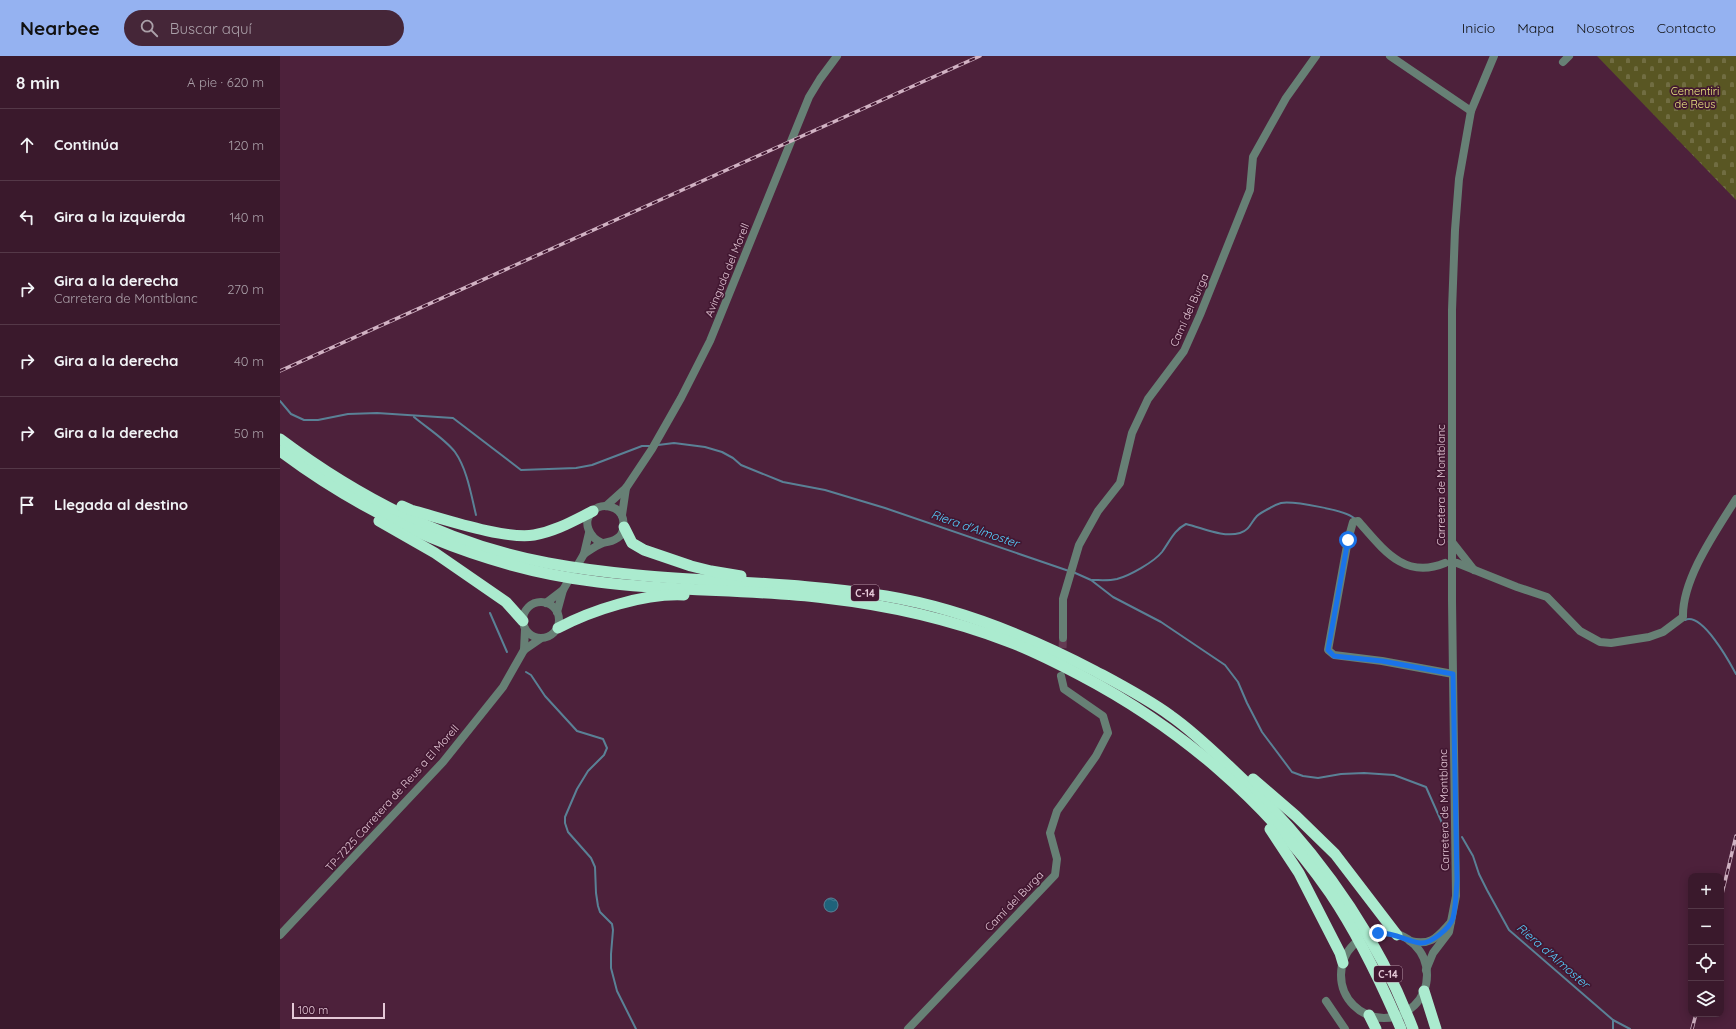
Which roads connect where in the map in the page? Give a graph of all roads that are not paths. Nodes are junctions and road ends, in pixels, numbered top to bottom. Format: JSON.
{"nodes":[{"id":1,"x":837,"y":56,"type":"edge"},
{"id":2,"x":1316,"y":56,"type":"edge"},
{"id":3,"x":1390,"y":56,"type":"edge"},
{"id":4,"x":1494,"y":56,"type":"edge"},
{"id":5,"x":1471,"y":111,"type":"junction"},
{"id":6,"x":280,"y":432,"type":"edge"},
{"id":7,"x":280,"y":439,"type":"edge"},
{"id":8,"x":280,"y":451,"type":"edge"},
{"id":9,"x":301,"y":467,"type":"junction"},
{"id":10,"x":626,"y":488,"type":"junction"},
{"id":11,"x":1736,"y":499,"type":"edge"},
{"id":12,"x":606,"y":506,"type":"junction"},
{"id":13,"x":593,"y":511,"type":"junction"},
{"id":14,"x":622,"y":515,"type":"junction"},
{"id":15,"x":624,"y":527,"type":"junction"},
{"id":16,"x":589,"y":533,"type":"junction"},
{"id":17,"x":1452,"y":542,"type":"junction"},
{"id":18,"x":602,"y":543,"type":"junction"},
{"id":19,"x":584,"y":554,"type":"junction"},
{"id":20,"x":1445,"y":563,"type":"dead end"},
{"id":21,"x":1457,"y":563,"type":"dead end"},
{"id":22,"x":1475,"y":571,"type":"junction"},
{"id":23,"x":563,"y":590,"type":"junction"},
{"id":24,"x":889,"y":602,"type":"junction"},
{"id":25,"x":546,"y":603,"type":"junction"},
{"id":26,"x":557,"y":612,"type":"junction"},
{"id":27,"x":524,"y":625,"type":"junction"},
{"id":28,"x":558,"y":628,"type":"junction"},
{"id":29,"x":1063,"y":638,"type":"tunnel mouth"},
{"id":30,"x":540,"y":639,"type":"junction"},
{"id":31,"x":524,"y":650,"type":"junction"},
{"id":32,"x":1453,"y":674,"type":"junction"},
{"id":33,"x":1061,"y":676,"type":"dead end"},
{"id":34,"x":1171,"y":716,"type":"junction"},
{"id":35,"x":1157,"y":720,"type":"junction"},
{"id":36,"x":1452,"y":920,"type":"junction"},
{"id":37,"x":1357,"y":928,"type":"junction"},
{"id":38,"x":280,"y":935,"type":"edge"},
{"id":39,"x":1397,"y":935,"type":"junction"},
{"id":40,"x":1408,"y":940,"type":"junction"},
{"id":41,"x":1343,"y":963,"type":"junction"},
{"id":42,"x":1426,"y":970,"type":"junction"},
{"id":43,"x":1424,"y":991,"type":"junction"},
{"id":44,"x":1326,"y":1001,"type":"dead end"},
{"id":45,"x":1369,"y":1015,"type":"junction"},
{"id":46,"x":1407,"y":1028,"type":"edge"},
{"id":47,"x":908,"y":1029,"type":"edge"},
{"id":48,"x":1345,"y":1029,"type":"edge"},
{"id":49,"x":1376,"y":1029,"type":"edge"},
{"id":50,"x":1436,"y":1029,"type":"edge"}],
"edges":[{"from":1,"to":10,"type":"street","name":"Avinguda del Morell"},
{"from":2,"to":29,"type":"street","name":"Camí del Burga"},
{"from":3,"to":5,"type":"street"},
{"from":4,"to":5,"type":"street","name":"Carretera de Montblanc"},
{"from":5,"to":17,"type":"street","name":"Carretera de Montblanc"},
{"from":6,"to":13,"type":"highway"},
{"from":7,"to":24,"type":"highway","number":"C-14"},
{"from":8,"to":9,"type":"highway","number":"C-14"},
{"from":9,"to":24,"type":"highway","number":"C-14"},
{"from":9,"to":27,"type":"highway"},
{"from":10,"to":12,"type":"street","name":"Avinguda del Morell"},
{"from":10,"to":14,"type":"street","name":"Avinguda del Morell"},
{"from":11,"to":22,"type":"street"},
{"from":12,"to":13,"type":"street"},
{"from":12,"to":14,"type":"street"},
{"from":13,"to":16,"type":"street"},
{"from":14,"to":15,"type":"street"},
{"from":15,"to":18,"type":"street"},
{"from":15,"to":24,"type":"highway"},
{"from":16,"to":18,"type":"street"},
{"from":16,"to":19,"type":"street"},
{"from":17,"to":22,"type":"street"},
{"from":17,"to":32,"type":"street","name":"Carretera de Montblanc"},
{"from":18,"to":19,"type":"street"},
{"from":19,"to":23,"type":"street"},
{"from":20,"to":32,"type":"street"},
{"from":21,"to":22,"type":"street"},
{"from":23,"to":25,"type":"street"},
{"from":23,"to":26,"type":"street"},
{"from":24,"to":28,"type":"highway"},
{"from":24,"to":34,"type":"highway","number":"C-14"},
{"from":24,"to":35,"type":"highway","number":"C-14"},
{"from":25,"to":26,"type":"street"},
{"from":25,"to":27,"type":"street"},
{"from":26,"to":28,"type":"street"},
{"from":27,"to":30,"type":"street"},
{"from":27,"to":31,"type":"street","name":"TP-7225 Carretera de Reus a El Morell"},
{"from":28,"to":30,"type":"street"},
{"from":30,"to":31,"type":"street","name":"TP-7225 Carretera de Reus a El Morell"},
{"from":31,"to":38,"type":"street","name":"TP-7225 Carretera de Reus a El Morell"},
{"from":32,"to":36,"type":"street","name":"Carretera de Montblanc"},
{"from":33,"to":47,"type":"street","name":"Camí del Burga"},
{"from":34,"to":37,"type":"highway","number":"C-14"},
{"from":34,"to":39,"type":"highway"},
{"from":35,"to":37,"type":"highway","number":"C-14"},
{"from":35,"to":41,"type":"highway"},
{"from":36,"to":40,"type":"street"},
{"from":36,"to":42,"type":"street","name":"Carretera de Montblanc"},
{"from":37,"to":46,"type":"highway","number":"C-14"},
{"from":39,"to":40,"type":"street"},
{"from":39,"to":41,"type":"street"},
{"from":40,"to":42,"type":"street"},
{"from":41,"to":45,"type":"street"},
{"from":42,"to":43,"type":"street"},
{"from":43,"to":45,"type":"street"},
{"from":43,"to":50,"type":"highway"},
{"from":44,"to":48,"type":"street"},
{"from":45,"to":49,"type":"highway"}]}
